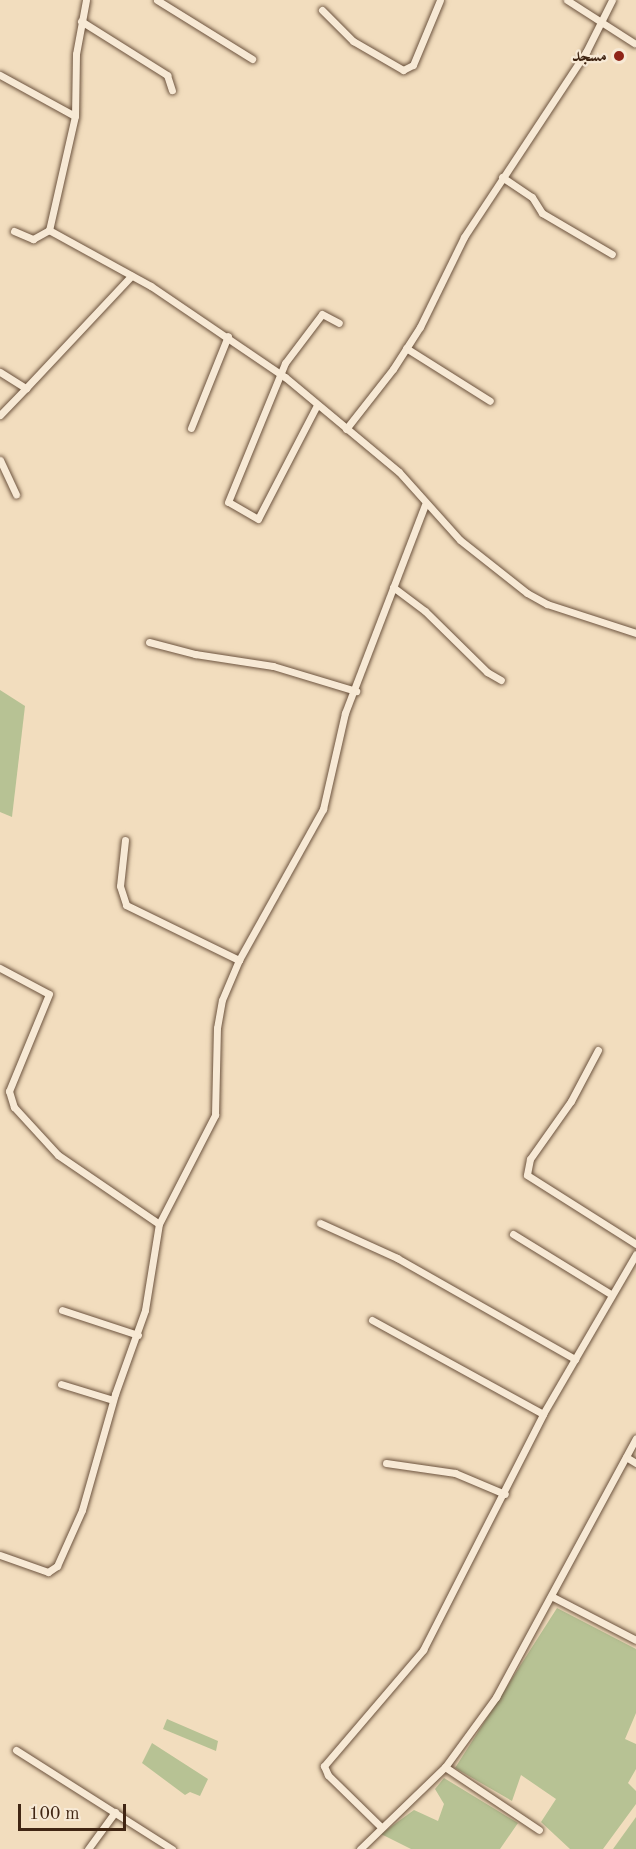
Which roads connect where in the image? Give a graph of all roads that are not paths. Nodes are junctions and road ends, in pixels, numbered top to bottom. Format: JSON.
{"nodes":[{"id":1,"x":86,"y":0,"type":"edge"},
{"id":2,"x":158,"y":0,"type":"edge"},
{"id":3,"x":440,"y":0,"type":"edge"},
{"id":4,"x":567,"y":0,"type":"edge"},
{"id":5,"x":612,"y":0,"type":"edge"},
{"id":6,"x":322,"y":10,"type":"dead end"},
{"id":7,"x":603,"y":20,"type":"junction"},
{"id":8,"x":81,"y":21,"type":"junction"},
{"id":9,"x":634,"y":43,"type":"dead end"},
{"id":10,"x":252,"y":59,"type":"dead end"},
{"id":11,"x":0,"y":75,"type":"edge"},
{"id":12,"x":172,"y":90,"type":"dead end"},
{"id":13,"x":75,"y":116,"type":"junction"},
{"id":14,"x":502,"y":177,"type":"junction"},
{"id":15,"x":49,"y":230,"type":"junction"},
{"id":16,"x":14,"y":231,"type":"dead end"},
{"id":17,"x":612,"y":254,"type":"dead end"},
{"id":18,"x":131,"y":276,"type":"junction"},
{"id":19,"x":339,"y":323,"type":"dead end"},
{"id":20,"x":228,"y":336,"type":"junction"},
{"id":21,"x":406,"y":348,"type":"junction"},
{"id":22,"x":0,"y":372,"type":"edge"},
{"id":23,"x":280,"y":374,"type":"junction"},
{"id":24,"x":26,"y":388,"type":"junction"},
{"id":25,"x":489,"y":401,"type":"dead end"},
{"id":26,"x":317,"y":405,"type":"junction"},
{"id":27,"x":0,"y":415,"type":"edge"},
{"id":28,"x":191,"y":428,"type":"dead end"},
{"id":29,"x":346,"y":429,"type":"junction"},
{"id":30,"x":0,"y":460,"type":"edge"},
{"id":31,"x":16,"y":494,"type":"dead end"},
{"id":32,"x":425,"y":505,"type":"junction"},
{"id":33,"x":393,"y":587,"type":"junction"},
{"id":34,"x":636,"y":633,"type":"edge"},
{"id":35,"x":149,"y":642,"type":"dead end"},
{"id":36,"x":501,"y":680,"type":"dead end"},
{"id":37,"x":356,"y":691,"type":"junction"},
{"id":38,"x":124,"y":840,"type":"dead end"},
{"id":39,"x":239,"y":960,"type":"junction"},
{"id":40,"x":0,"y":968,"type":"edge"},
{"id":41,"x":598,"y":1050,"type":"dead end"},
{"id":42,"x":320,"y":1222,"type":"dead end"},
{"id":43,"x":159,"y":1224,"type":"junction"},
{"id":44,"x":513,"y":1234,"type":"dead end"},
{"id":45,"x":636,"y":1244,"type":"edge"},
{"id":46,"x":636,"y":1254,"type":"edge"},
{"id":47,"x":612,"y":1294,"type":"junction"},
{"id":48,"x":62,"y":1310,"type":"dead end"},
{"id":49,"x":372,"y":1320,"type":"dead end"},
{"id":50,"x":138,"y":1335,"type":"junction"},
{"id":51,"x":575,"y":1359,"type":"junction"},
{"id":52,"x":61,"y":1384,"type":"dead end"},
{"id":53,"x":113,"y":1400,"type":"junction"},
{"id":54,"x":543,"y":1414,"type":"junction"},
{"id":55,"x":636,"y":1438,"type":"edge"},
{"id":56,"x":626,"y":1457,"type":"junction"},
{"id":57,"x":386,"y":1463,"type":"dead end"},
{"id":58,"x":636,"y":1463,"type":"edge"},
{"id":59,"x":505,"y":1494,"type":"junction"},
{"id":60,"x":0,"y":1555,"type":"edge"},
{"id":61,"x":553,"y":1597,"type":"junction"},
{"id":62,"x":636,"y":1641,"type":"edge"},
{"id":63,"x":16,"y":1750,"type":"dead end"},
{"id":64,"x":445,"y":1767,"type":"junction"},
{"id":65,"x":115,"y":1812,"type":"junction"},
{"id":66,"x":380,"y":1826,"type":"junction"},
{"id":67,"x":539,"y":1830,"type":"dead end"},
{"id":68,"x":88,"y":1849,"type":"edge"},
{"id":69,"x":172,"y":1849,"type":"edge"},
{"id":70,"x":360,"y":1849,"type":"edge"}],
"edges":[{"from":1,"to":8,"type":"street"},
{"from":2,"to":10,"type":"street"},
{"from":3,"to":6,"type":"street"},
{"from":4,"to":7,"type":"street"},
{"from":5,"to":7,"type":"street"},
{"from":7,"to":9,"type":"street"},
{"from":7,"to":14,"type":"street"},
{"from":8,"to":12,"type":"street"},
{"from":8,"to":13,"type":"street"},
{"from":11,"to":13,"type":"street"},
{"from":13,"to":15,"type":"street"},
{"from":14,"to":17,"type":"street"},
{"from":14,"to":21,"type":"street"},
{"from":15,"to":16,"type":"street"},
{"from":15,"to":18,"type":"street"},
{"from":18,"to":20,"type":"street"},
{"from":18,"to":24,"type":"street"},
{"from":19,"to":23,"type":"street"},
{"from":20,"to":23,"type":"street"},
{"from":20,"to":28,"type":"street"},
{"from":21,"to":25,"type":"street"},
{"from":21,"to":29,"type":"street"},
{"from":22,"to":24,"type":"street"},
{"from":23,"to":26,"type":"street"},
{"from":23,"to":26,"type":"street"},
{"from":24,"to":27,"type":"street"},
{"from":26,"to":29,"type":"street"},
{"from":29,"to":32,"type":"street"},
{"from":30,"to":31,"type":"street"},
{"from":32,"to":33,"type":"street"},
{"from":32,"to":34,"type":"street"},
{"from":33,"to":36,"type":"street"},
{"from":33,"to":37,"type":"street"},
{"from":35,"to":37,"type":"street"},
{"from":37,"to":39,"type":"street"},
{"from":38,"to":39,"type":"street"},
{"from":39,"to":43,"type":"street"},
{"from":40,"to":43,"type":"street"},
{"from":41,"to":45,"type":"street"},
{"from":42,"to":51,"type":"street"},
{"from":43,"to":50,"type":"street"},
{"from":44,"to":47,"type":"street"},
{"from":46,"to":47,"type":"street"},
{"from":47,"to":51,"type":"street"},
{"from":48,"to":50,"type":"street"},
{"from":49,"to":54,"type":"street"},
{"from":50,"to":53,"type":"street"},
{"from":51,"to":54,"type":"street"},
{"from":52,"to":53,"type":"street"},
{"from":53,"to":60,"type":"street"},
{"from":54,"to":59,"type":"street"},
{"from":55,"to":56,"type":"street"},
{"from":56,"to":58,"type":"street"},
{"from":56,"to":61,"type":"street"},
{"from":57,"to":59,"type":"street"},
{"from":59,"to":66,"type":"street"},
{"from":61,"to":62,"type":"street"},
{"from":61,"to":64,"type":"street"},
{"from":63,"to":65,"type":"street"},
{"from":64,"to":66,"type":"street"},
{"from":64,"to":67,"type":"street"},
{"from":65,"to":68,"type":"street"},
{"from":65,"to":69,"type":"street"},
{"from":66,"to":70,"type":"street"}]}
